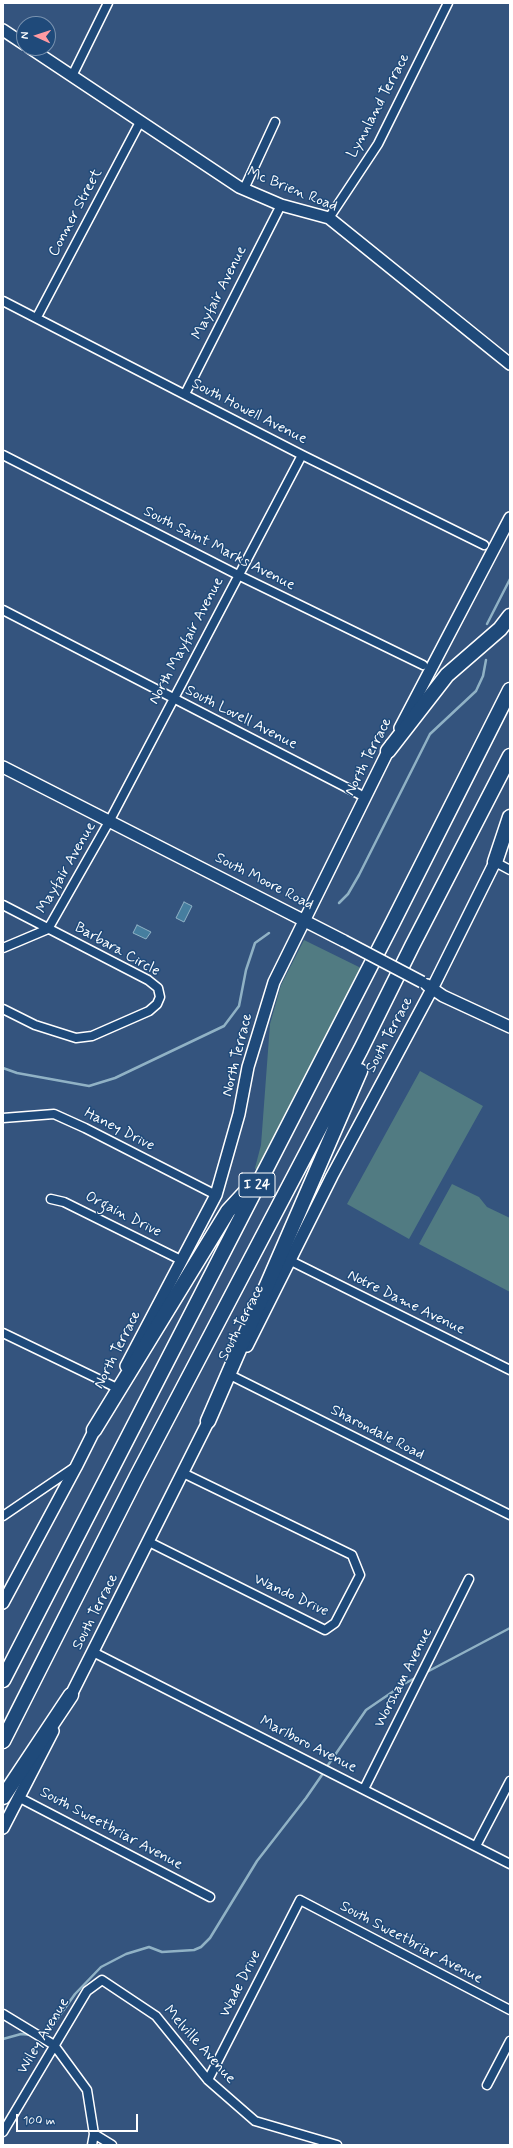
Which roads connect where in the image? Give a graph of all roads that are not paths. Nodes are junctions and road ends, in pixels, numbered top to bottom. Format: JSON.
{"nodes":[{"id":1,"x":108,"y":3,"type":"edge"},
{"id":2,"x":448,"y":3,"type":"edge"},
{"id":3,"x":3,"y":31,"type":"edge"},
{"id":4,"x":16,"y":39,"type":"edge"},
{"id":5,"x":42,"y":56,"type":"edge"},
{"id":6,"x":72,"y":76,"type":"junction"},
{"id":7,"x":140,"y":122,"type":"junction"},
{"id":8,"x":275,"y":122,"type":"dead end"},
{"id":9,"x":244,"y":189,"type":"junction"},
{"id":10,"x":281,"y":205,"type":"junction"},
{"id":11,"x":329,"y":218,"type":"junction"},
{"id":12,"x":3,"y":301,"type":"edge"},
{"id":13,"x":37,"y":317,"type":"junction"},
{"id":14,"x":510,"y":364,"type":"edge"},
{"id":15,"x":185,"y":394,"type":"junction"},
{"id":16,"x":3,"y":455,"type":"edge"},
{"id":17,"x":302,"y":455,"type":"junction"},
{"id":18,"x":510,"y":518,"type":"edge"},
{"id":19,"x":484,"y":545,"type":"dead end"},
{"id":20,"x":238,"y":575,"type":"junction"},
{"id":21,"x":3,"y":610,"type":"edge"},
{"id":22,"x":510,"y":616,"type":"edge"},
{"id":23,"x":423,"y":665,"type":"dead end"},
{"id":24,"x":510,"y":690,"type":"edge"},
{"id":25,"x":173,"y":698,"type":"junction"},
{"id":26,"x":388,"y":751,"type":"junction"},
{"id":27,"x":510,"y":756,"type":"edge"},
{"id":28,"x":3,"y":767,"type":"edge"},
{"id":29,"x":359,"y":794,"type":"dead end"},
{"id":30,"x":510,"y":816,"type":"edge"},
{"id":31,"x":110,"y":820,"type":"junction"},
{"id":32,"x":510,"y":833,"type":"edge"},
{"id":33,"x":495,"y":862,"type":"junction"},
{"id":34,"x":510,"y":870,"type":"edge"},
{"id":35,"x":3,"y":905,"type":"edge"},
{"id":36,"x":305,"y":920,"type":"junction"},
{"id":37,"x":48,"y":929,"type":"junction"},
{"id":38,"x":3,"y":948,"type":"edge"},
{"id":39,"x":432,"y":988,"type":"junction"},
{"id":40,"x":3,"y":1009,"type":"edge"},
{"id":41,"x":510,"y":1027,"type":"edge"},
{"id":42,"x":361,"y":1049,"type":"junction"},
{"id":43,"x":3,"y":1118,"type":"edge"},
{"id":44,"x":263,"y":1174,"type":"junction"},
{"id":45,"x":216,"y":1195,"type":"junction"},
{"id":46,"x":51,"y":1199,"type":"dead end"},
{"id":47,"x":181,"y":1260,"type":"junction"},
{"id":48,"x":291,"y":1261,"type":"junction"},
{"id":49,"x":3,"y":1333,"type":"edge"},
{"id":50,"x":510,"y":1370,"type":"edge"},
{"id":51,"x":232,"y":1376,"type":"junction"},
{"id":52,"x":115,"y":1387,"type":"junction"},
{"id":53,"x":208,"y":1421,"type":"junction"},
{"id":54,"x":94,"y":1430,"type":"junction"},
{"id":55,"x":76,"y":1466,"type":"junction"},
{"id":56,"x":183,"y":1473,"type":"junction"},
{"id":57,"x":510,"y":1515,"type":"edge"},
{"id":58,"x":3,"y":1516,"type":"edge"},
{"id":59,"x":149,"y":1542,"type":"junction"},
{"id":60,"x":469,"y":1579,"type":"dead end"},
{"id":61,"x":3,"y":1603,"type":"edge"},
{"id":62,"x":93,"y":1652,"type":"junction"},
{"id":63,"x":3,"y":1680,"type":"edge"},
{"id":64,"x":71,"y":1695,"type":"junction"},
{"id":65,"x":3,"y":1741,"type":"edge"},
{"id":66,"x":510,"y":1781,"type":"edge"},
{"id":67,"x":364,"y":1789,"type":"junction"},
{"id":68,"x":3,"y":1797,"type":"edge"},
{"id":69,"x":20,"y":1798,"type":"junction"},
{"id":70,"x":3,"y":1828,"type":"edge"},
{"id":71,"x":476,"y":1846,"type":"junction"},
{"id":72,"x":510,"y":1864,"type":"edge"},
{"id":73,"x":210,"y":1897,"type":"dead end"},
{"id":74,"x":300,"y":1900,"type":"joint"},
{"id":75,"x":102,"y":1980,"type":"joint"},
{"id":76,"x":510,"y":2010,"type":"edge"},
{"id":77,"x":3,"y":2014,"type":"edge"},
{"id":78,"x":510,"y":2041,"type":"edge"},
{"id":79,"x":54,"y":2045,"type":"junction"},
{"id":80,"x":208,"y":2080,"type":"junction"},
{"id":81,"x":487,"y":2085,"type":"dead end"},
{"id":82,"x":3,"y":2132,"type":"edge"},
{"id":83,"x":94,"y":2134,"type":"junction"},
{"id":84,"x":320,"y":2143,"type":"edge"},
{"id":85,"x":92,"y":2145,"type":"edge"},
{"id":86,"x":112,"y":2145,"type":"edge"},
{"id":87,"x":337,"y":2145,"type":"edge"}],
"edges":[{"from":1,"to":6,"type":"street"},
{"from":2,"to":11,"type":"street","name":"Lynnland Terrace"},
{"from":3,"to":4,"type":"street"},
{"from":5,"to":6,"type":"street","name":"Mc Brien Road"},
{"from":6,"to":7,"type":"street","name":"Mc Brien Road"},
{"from":7,"to":9,"type":"street","name":"Mc Brien Road"},
{"from":7,"to":13,"type":"street","name":"Conner Street"},
{"from":8,"to":9,"type":"street"},
{"from":9,"to":10,"type":"street","name":"Mc Brien Road"},
{"from":10,"to":11,"type":"street","name":"Mc Brien Road"},
{"from":10,"to":15,"type":"street","name":"Mayfair Avenue"},
{"from":11,"to":14,"type":"street","name":"Mc Brien Road"},
{"from":12,"to":13,"type":"street","name":"South Howell Avenue"},
{"from":13,"to":15,"type":"street","name":"South Howell Avenue"},
{"from":15,"to":17,"type":"street","name":"South Howell Avenue"},
{"from":16,"to":20,"type":"street","name":"South Saint Marks Avenue"},
{"from":17,"to":19,"type":"street","name":"South Howell Avenue"},
{"from":17,"to":20,"type":"street","name":"North Mayfair Avenue"},
{"from":18,"to":26,"type":"street","name":"North Terrace"},
{"from":20,"to":23,"type":"street","name":"South Saint Marks Avenue"},
{"from":20,"to":25,"type":"street","name":"North Mayfair Avenue"},
{"from":21,"to":25,"type":"street","name":"South Lovell Avenue"},
{"from":22,"to":26,"type":"highway"},
{"from":24,"to":44,"type":"highway","number":"I 24"},
{"from":25,"to":29,"type":"street","name":"South Lovell Avenue"},
{"from":25,"to":31,"type":"street","name":"North Mayfair Avenue"},
{"from":26,"to":36,"type":"street","name":"North Terrace"},
{"from":27,"to":42,"type":"highway","number":"I 24"},
{"from":28,"to":31,"type":"street","name":"South Moore Road"},
{"from":30,"to":33,"type":"highway"},
{"from":31,"to":36,"type":"street","name":"South Moore Road"},
{"from":31,"to":37,"type":"street","name":"Mayfair Avenue"},
{"from":32,"to":33,"type":"street","name":"South Terrace"},
{"from":33,"to":34,"type":"street"},
{"from":33,"to":39,"type":"street","name":"South Terrace"},
{"from":35,"to":37,"type":"street"},
{"from":36,"to":39,"type":"street","name":"South Moore Road","bridge":true},
{"from":36,"to":45,"type":"street","name":"North Terrace"},
{"from":37,"to":38,"type":"street","name":"Mayfair Avenue"},
{"from":37,"to":40,"type":"street","name":"Barbara Circle"},
{"from":39,"to":41,"type":"street","name":"South Moore Road"},
{"from":39,"to":48,"type":"street","name":"South Terrace"},
{"from":42,"to":53,"type":"highway"},
{"from":42,"to":65,"type":"highway","number":"I 24"},
{"from":43,"to":45,"type":"street","name":"Haney Drive"},
{"from":44,"to":54,"type":"highway"},
{"from":44,"to":63,"type":"highway","number":"I 24"},
{"from":45,"to":47,"type":"street","name":"North Terrace"},
{"from":46,"to":47,"type":"street","name":"Orgain Drive"},
{"from":47,"to":52,"type":"street","name":"North Terrace"},
{"from":48,"to":50,"type":"street","name":"Notre Dame Avenue"},
{"from":48,"to":51,"type":"street","name":"South Terrace"},
{"from":49,"to":52,"type":"street"},
{"from":51,"to":53,"type":"street","name":"South Terrace"},
{"from":51,"to":57,"type":"street","name":"Sharondale Road"},
{"from":52,"to":54,"type":"street","name":"North Terrace"},
{"from":53,"to":56,"type":"street","name":"South Terrace"},
{"from":54,"to":55,"type":"street","name":"North Terrace"},
{"from":55,"to":58,"type":"street"},
{"from":55,"to":61,"type":"street","name":"North Terrace"},
{"from":56,"to":59,"type":"street","name":"South Terrace"},
{"from":56,"to":59,"type":"street","name":"Wando Drive"},
{"from":59,"to":62,"type":"street","name":"South Terrace"},
{"from":60,"to":67,"type":"street","name":"Worsham Avenue"},
{"from":62,"to":64,"type":"street","name":"South Terrace"},
{"from":62,"to":67,"type":"street","name":"Marlboro Avenue"},
{"from":64,"to":68,"type":"highway"},
{"from":64,"to":69,"type":"street","name":"South Terrace"},
{"from":66,"to":71,"type":"street"},
{"from":67,"to":71,"type":"street","name":"Marlboro Avenue"},
{"from":69,"to":70,"type":"street","name":"South Terrace"},
{"from":69,"to":73,"type":"street","name":"South Sweetbriar Avenue"},
{"from":71,"to":72,"type":"street","name":"Marlboro Avenue"},
{"from":74,"to":76,"type":"street","name":"South Sweetbriar Avenue"},
{"from":74,"to":80,"type":"street","name":"Wade Drive"},
{"from":75,"to":79,"type":"street","name":"Wiley Avenue"},
{"from":75,"to":80,"type":"street","name":"Melville Avenue"},
{"from":77,"to":79,"type":"street"},
{"from":78,"to":81,"type":"street"},
{"from":79,"to":82,"type":"street","name":"Wiley Avenue"},
{"from":79,"to":83,"type":"street"},
{"from":80,"to":84,"type":"street","name":"Melville Avenue"},
{"from":83,"to":85,"type":"street"},
{"from":83,"to":86,"type":"street"},
{"from":84,"to":87,"type":"street","name":"Melville Avenue"}]}
